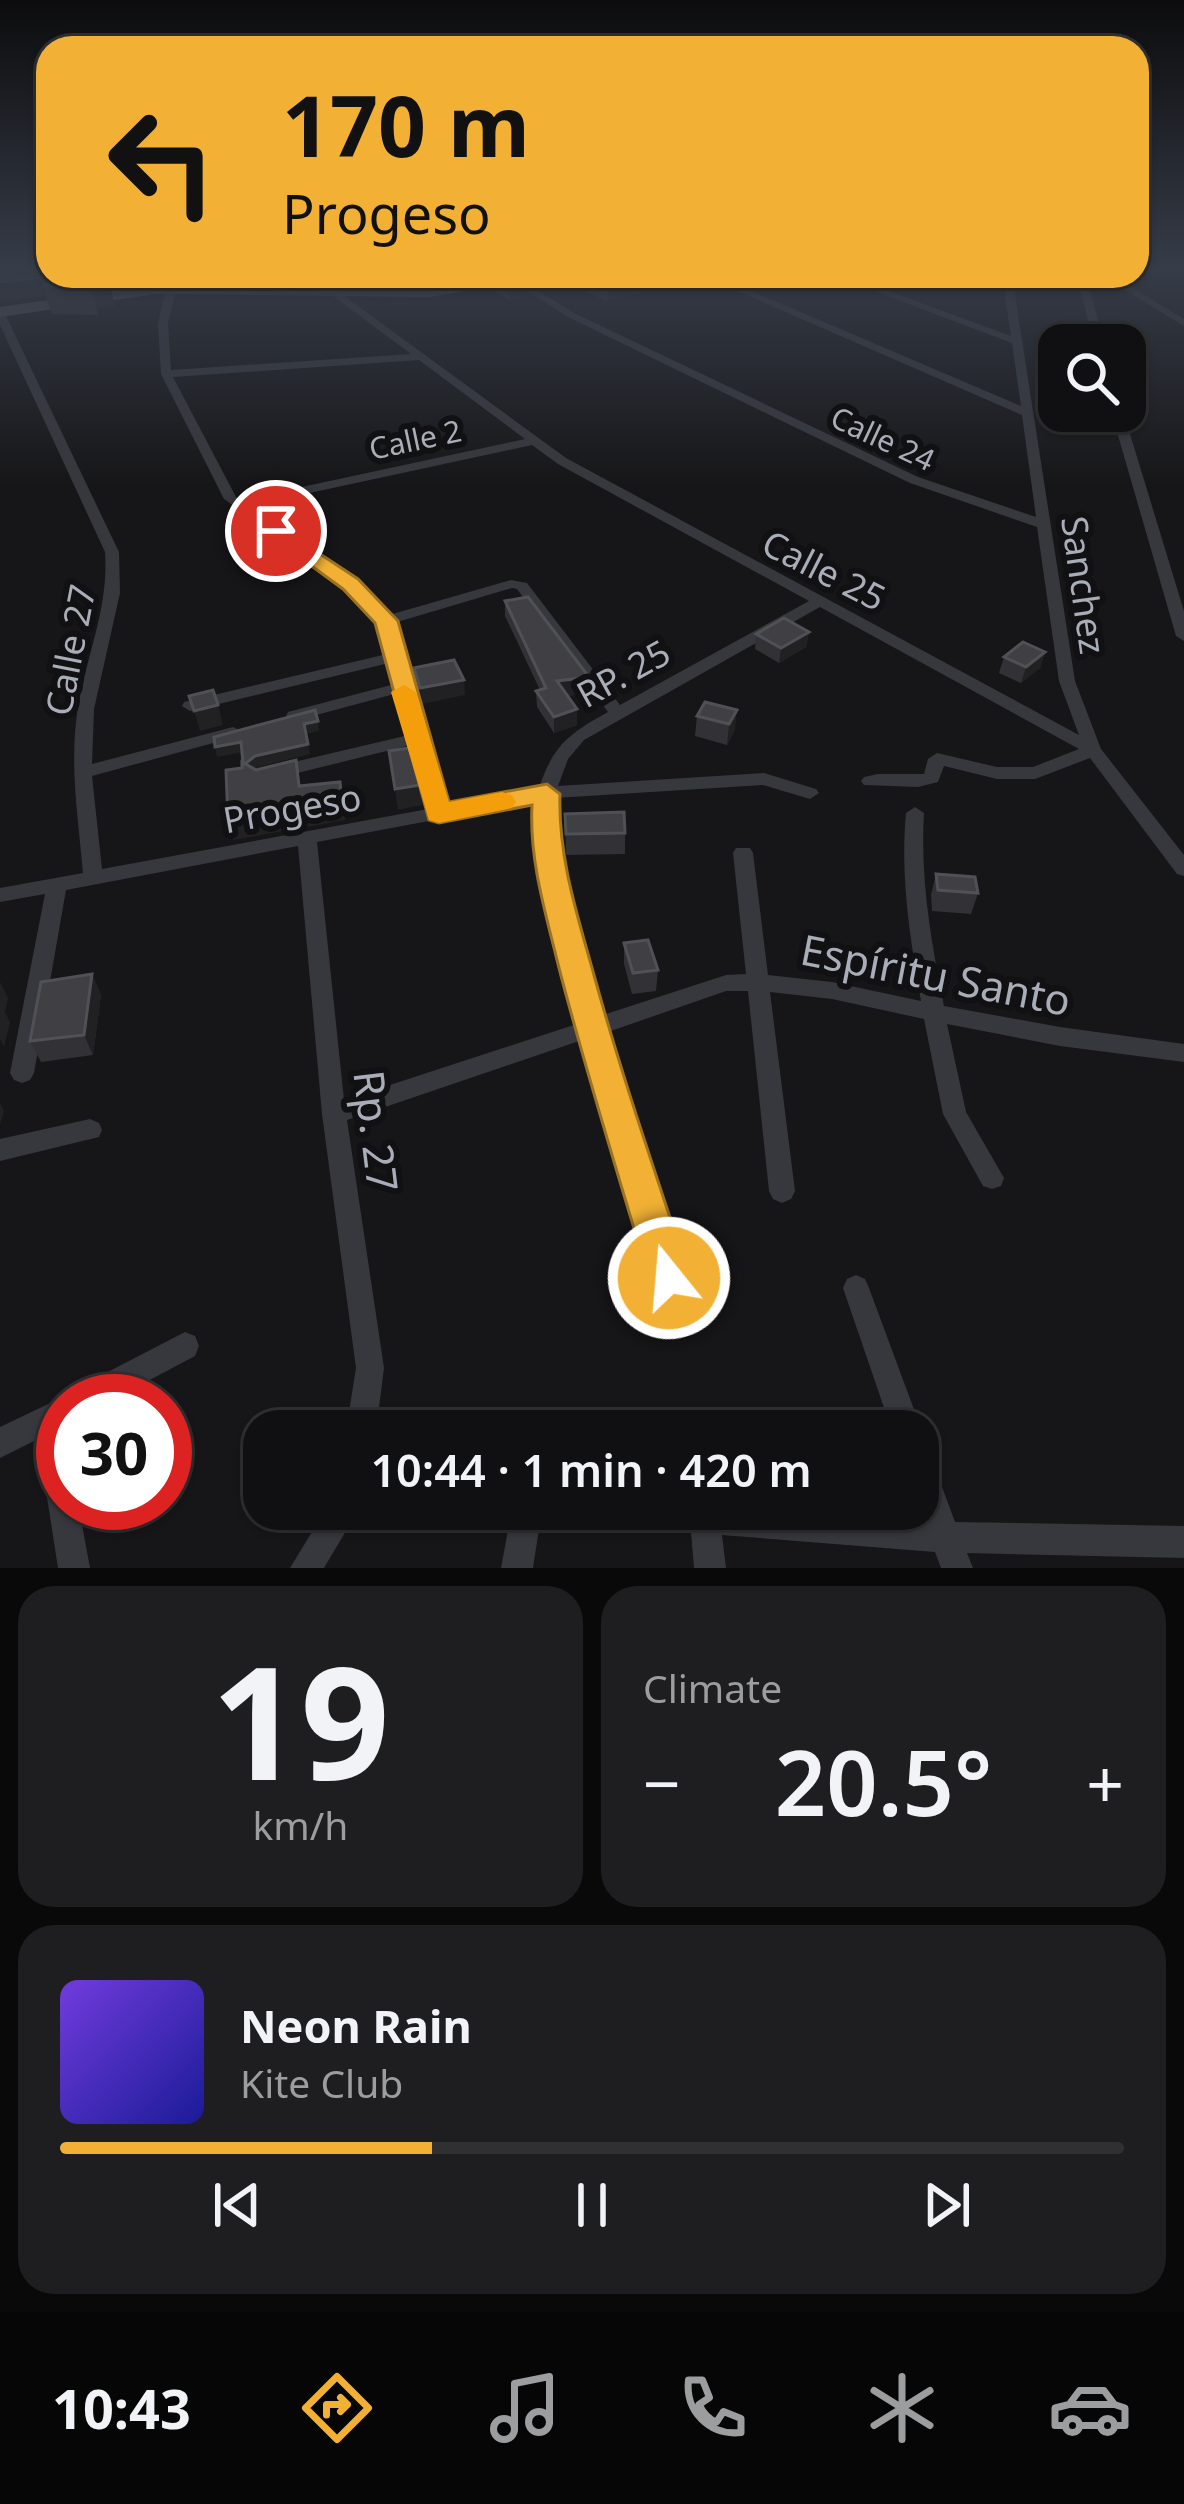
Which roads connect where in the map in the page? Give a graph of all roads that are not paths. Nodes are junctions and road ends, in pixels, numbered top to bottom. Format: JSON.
{"nodes":[{"id":1,"x":13,"y":340,"type":"edge"},
{"id":2,"x":164,"y":340,"type":"edge"},
{"id":3,"x":397,"y":340,"type":"edge"},
{"id":4,"x":623,"y":340,"type":"edge"},
{"id":5,"x":857,"y":340,"type":"edge"},
{"id":6,"x":1013,"y":340,"type":"edge"},
{"id":7,"x":1018,"y":342,"type":"joint"},
{"id":8,"x":419,"y":357,"type":"junction"},
{"id":9,"x":166,"y":374,"type":"junction"},
{"id":10,"x":1029,"y":414,"type":"junction"},
{"id":11,"x":1123,"y":432,"type":"edge"},
{"id":12,"x":532,"y":441,"type":"junction"},
{"id":13,"x":239,"y":504,"type":"junction"},
{"id":14,"x":1042,"y":524,"type":"junction"},
{"id":15,"x":820,"y":601,"type":"junction"},
{"id":16,"x":386,"y":621,"type":"junction"},
{"id":17,"x":1184,"y":636,"type":"edge"},
{"id":18,"x":393,"y":657,"type":"junction"},
{"id":19,"x":402,"y":687,"type":"junction"},
{"id":20,"x":190,"y":706,"type":"edge"},
{"id":21,"x":618,"y":714,"type":"junction"},
{"id":22,"x":265,"y":724,"type":"edge"},
{"id":23,"x":242,"y":730,"type":"edge"},
{"id":24,"x":418,"y":738,"type":"junction"},
{"id":25,"x":1093,"y":751,"type":"junction"},
{"id":26,"x":81,"y":773,"type":"junction"},
{"id":27,"x":260,"y":777,"type":"edge"},
{"id":28,"x":870,"y":781,"type":"dead end"},
{"id":29,"x":810,"y":793,"type":"dead end"},
{"id":30,"x":547,"y":794,"type":"junction"},
{"id":31,"x":915,"y":813,"type":"dead end"},
{"id":32,"x":439,"y":814,"type":"junction"},
{"id":33,"x":308,"y":840,"type":"junction"},
{"id":34,"x":743,"y":853,"type":"dead end"},
{"id":35,"x":1184,"y":869,"type":"edge"},
{"id":36,"x":93,"y":878,"type":"junction"},
{"id":37,"x":57,"y":885,"type":"junction"},
{"id":38,"x":0,"y":895,"type":"edge"},
{"id":39,"x":756,"y":982,"type":"junction"},
{"id":40,"x":935,"y":1012,"type":"junction"},
{"id":41,"x":592,"y":1029,"type":"junction"},
{"id":42,"x":1184,"y":1053,"type":"edge"},
{"id":43,"x":22,"y":1073,"type":"dead end"},
{"id":44,"x":334,"y":1114,"type":"junction"},
{"id":45,"x":90,"y":1130,"type":"dead end"},
{"id":46,"x":0,"y":1150,"type":"edge"},
{"id":47,"x":992,"y":1178,"type":"dead end"},
{"id":48,"x":782,"y":1191,"type":"dead end"},
{"id":49,"x":669,"y":1278,"type":"dead end"},
{"id":50,"x":856,"y":1288,"type":"dead end"},
{"id":51,"x":184,"y":1346,"type":"dead end"},
{"id":52,"x":132,"y":1374,"type":"edge"},
{"id":53,"x":364,"y":1410,"type":"edge"},
{"id":54,"x":900,"y":1410,"type":"edge"},
{"id":55,"x":36,"y":1424,"type":"edge"},
{"id":56,"x":0,"y":1443,"type":"edge"},
{"id":57,"x":939,"y":1523,"type":"edge"},
{"id":58,"x":68,"y":1530,"type":"edge"},
{"id":59,"x":330,"y":1530,"type":"edge"},
{"id":60,"x":523,"y":1530,"type":"edge"},
{"id":61,"x":706,"y":1530,"type":"edge"},
{"id":62,"x":856,"y":1530,"type":"edge"},
{"id":63,"x":944,"y":1537,"type":"junction"},
{"id":64,"x":1184,"y":1541,"type":"edge"},
{"id":65,"x":74,"y":1568,"type":"edge"},
{"id":66,"x":306,"y":1568,"type":"edge"},
{"id":67,"x":517,"y":1568,"type":"edge"},
{"id":68,"x":710,"y":1568,"type":"edge"},
{"id":69,"x":958,"y":1568,"type":"edge"}],
"edges":[{"from":1,"to":26,"type":"street","name":"Calle 27"},
{"from":2,"to":9,"type":"street"},
{"from":3,"to":8,"type":"street","name":"Calle 25"},
{"from":4,"to":14,"type":"street","name":"Calle 24"},
{"from":5,"to":10,"type":"street"},
{"from":6,"to":7,"type":"street"},
{"from":7,"to":10,"type":"street","name":"Sanchez"},
{"from":8,"to":9,"type":"street"},
{"from":8,"to":12,"type":"street","name":"Calle 25"},
{"from":9,"to":13,"type":"street"},
{"from":10,"to":14,"type":"street","name":"Sanchez"},
{"from":11,"to":17,"type":"street"},
{"from":12,"to":13,"type":"street","name":"Calle 2"},
{"from":12,"to":15,"type":"street","name":"Calle 25"},
{"from":13,"to":16,"type":"street"},
{"from":14,"to":25,"type":"street","name":"Sanchez"},
{"from":15,"to":21,"type":"street","name":"RP. 25"},
{"from":15,"to":25,"type":"street","name":"Calle 25"},
{"from":16,"to":18,"type":"street"},
{"from":16,"to":21,"type":"street"},
{"from":18,"to":19,"type":"street"},
{"from":18,"to":20,"type":"street"},
{"from":19,"to":22,"type":"street"},
{"from":19,"to":24,"type":"street"},
{"from":21,"to":30,"type":"street","name":"RP. 25"},
{"from":23,"to":26,"type":"street"},
{"from":24,"to":27,"type":"street"},
{"from":24,"to":32,"type":"street"},
{"from":25,"to":28,"type":"street"},
{"from":25,"to":35,"type":"street","name":"Sanchez"},
{"from":26,"to":36,"type":"street","name":"Calle 27"},
{"from":29,"to":30,"type":"street","name":"Progeso"},
{"from":30,"to":32,"type":"street","name":"Progeso"},
{"from":30,"to":41,"type":"street","name":"RP. 25"},
{"from":31,"to":40,"type":"street"},
{"from":32,"to":33,"type":"street","name":"Progeso"},
{"from":33,"to":36,"type":"street","name":"Progeso"},
{"from":33,"to":44,"type":"street","name":"Rp. 27"},
{"from":34,"to":39,"type":"street"},
{"from":36,"to":37,"type":"street","name":"Progeso"},
{"from":37,"to":38,"type":"street","name":"Progeso"},
{"from":37,"to":43,"type":"street"},
{"from":39,"to":40,"type":"street","name":"Espíritu Santo"},
{"from":39,"to":41,"type":"street","name":"Espíritu Santo"},
{"from":39,"to":48,"type":"street"},
{"from":40,"to":42,"type":"street","name":"Espíritu Santo"},
{"from":40,"to":47,"type":"street"},
{"from":41,"to":44,"type":"street","name":"Espíritu Santo"},
{"from":41,"to":49,"type":"street","name":"RP. 25"},
{"from":44,"to":53,"type":"street","name":"Rp. 27"},
{"from":45,"to":46,"type":"street"},
{"from":50,"to":54,"type":"street"},
{"from":51,"to":52,"type":"street"},
{"from":55,"to":56,"type":"street"},
{"from":57,"to":63,"type":"street"},
{"from":58,"to":65,"type":"street"},
{"from":59,"to":66,"type":"street"},
{"from":60,"to":67,"type":"street"},
{"from":61,"to":68,"type":"street"},
{"from":62,"to":63,"type":"street"},
{"from":63,"to":64,"type":"street"},
{"from":63,"to":69,"type":"street"}]}
